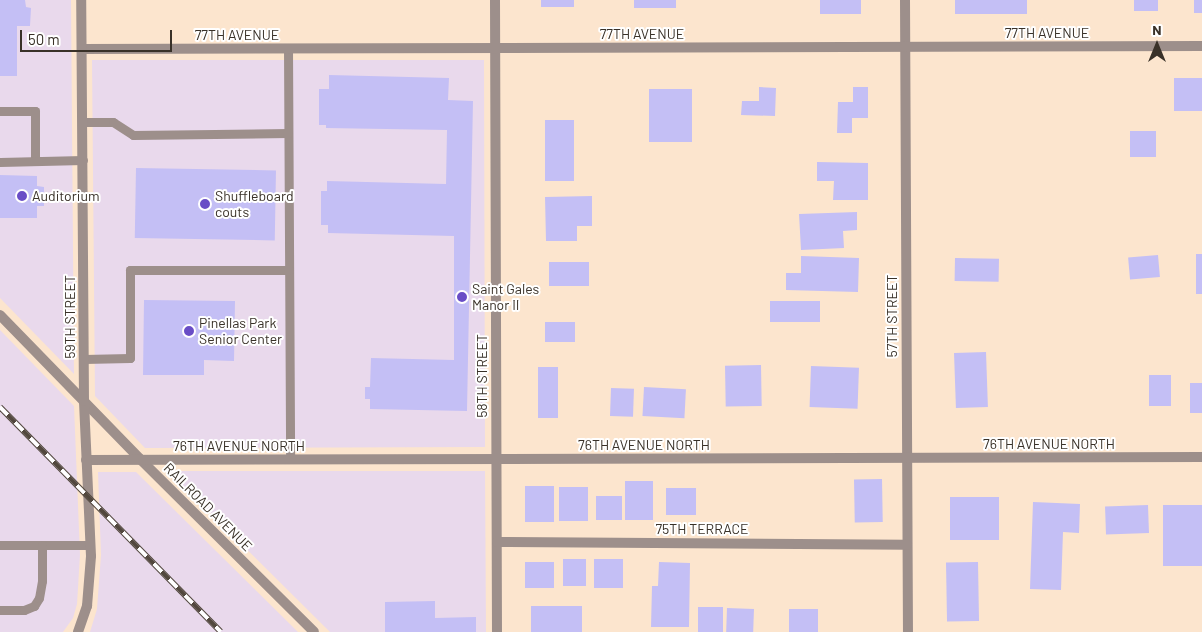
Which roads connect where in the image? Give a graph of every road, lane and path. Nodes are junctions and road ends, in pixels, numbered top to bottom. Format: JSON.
{"nodes":[{"id":1,"x":81,"y":0,"type":"edge"},
{"id":2,"x":495,"y":0,"type":"edge"},
{"id":3,"x":905,"y":0,"type":"edge"},
{"id":4,"x":1202,"y":46,"type":"edge"},
{"id":5,"x":905,"y":47,"type":"junction"},
{"id":6,"x":82,"y":48,"type":"junction"},
{"id":7,"x":288,"y":48,"type":"junction"},
{"id":8,"x":495,"y":48,"type":"junction"},
{"id":9,"x":0,"y":111,"type":"edge"},
{"id":10,"x":82,"y":122,"type":"junction"},
{"id":11,"x":288,"y":133,"type":"junction"},
{"id":12,"x":82,"y":160,"type":"junction"},
{"id":13,"x":35,"y":161,"type":"junction"},
{"id":14,"x":0,"y":162,"type":"edge"},
{"id":15,"x":289,"y":270,"type":"junction"},
{"id":16,"x":0,"y":314,"type":"edge"},
{"id":17,"x":84,"y":359,"type":"junction"},
{"id":18,"x":84,"y":401,"type":"junction"},
{"id":19,"x":1202,"y":457,"type":"edge"},
{"id":20,"x":906,"y":458,"type":"junction"},
{"id":21,"x":140,"y":459,"type":"junction"},
{"id":22,"x":290,"y":459,"type":"junction"},
{"id":23,"x":496,"y":459,"type":"junction"},
{"id":24,"x":86,"y":460,"type":"junction"},
{"id":25,"x":497,"y":542,"type":"junction"},
{"id":26,"x":0,"y":545,"type":"edge"},
{"id":27,"x":42,"y":545,"type":"junction"},
{"id":28,"x":90,"y":545,"type":"junction"},
{"id":29,"x":907,"y":545,"type":"junction"},
{"id":30,"x":0,"y":610,"type":"edge"},
{"id":31,"x":78,"y":632,"type":"edge"},
{"id":32,"x":314,"y":632,"type":"edge"},
{"id":33,"x":497,"y":632,"type":"edge"},
{"id":34,"x":908,"y":632,"type":"edge"}],
"edges":[{"from":1,"to":6,"type":"street","name":"59TH STREET"},
{"from":2,"to":8,"type":"street","name":"58TH STREET"},
{"from":3,"to":5,"type":"street","name":"57TH STREET"},
{"from":4,"to":5,"type":"street","name":"77TH AVENUE"},
{"from":5,"to":8,"type":"street","name":"77TH AVENUE"},
{"from":5,"to":20,"type":"street","name":"57TH STREET"},
{"from":6,"to":7,"type":"street","name":"77TH AVENUE"},
{"from":6,"to":10,"type":"street","name":"59TH STREET"},
{"from":7,"to":8,"type":"street","name":"77TH AVENUE"},
{"from":7,"to":11,"type":"lane"},
{"from":8,"to":23,"type":"street","name":"58TH STREET"},
{"from":9,"to":13,"type":"lane"},
{"from":10,"to":11,"type":"lane"},
{"from":10,"to":12,"type":"street","name":"59TH STREET"},
{"from":11,"to":15,"type":"lane"},
{"from":12,"to":13,"type":"lane"},
{"from":12,"to":17,"type":"street","name":"59TH STREET"},
{"from":13,"to":14,"type":"lane"},
{"from":15,"to":17,"type":"lane"},
{"from":15,"to":22,"type":"lane"},
{"from":16,"to":18,"type":"street","name":"RAILROAD AVENUE"},
{"from":17,"to":18,"type":"street","name":"59TH STREET"},
{"from":18,"to":21,"type":"street","name":"RAILROAD AVENUE"},
{"from":18,"to":24,"type":"street","name":"59TH STREET"},
{"from":19,"to":20,"type":"street","name":"76TH AVENUE NORTH"},
{"from":20,"to":23,"type":"street","name":"76TH AVENUE NORTH"},
{"from":20,"to":29,"type":"street","name":"57TH STREET"},
{"from":21,"to":22,"type":"street","name":"76TH AVENUE NORTH"},
{"from":21,"to":24,"type":"street","name":"76TH AVENUE NORTH"},
{"from":21,"to":32,"type":"street","name":"RAILROAD AVENUE"},
{"from":22,"to":23,"type":"street","name":"76TH AVENUE NORTH"},
{"from":23,"to":25,"type":"street","name":"58TH STREET"},
{"from":24,"to":28,"type":"street","name":"59TH STREET"},
{"from":25,"to":29,"type":"street","name":"75TH TERRACE"},
{"from":25,"to":33,"type":"street","name":"58TH STREET"},
{"from":26,"to":27,"type":"lane"},
{"from":27,"to":28,"type":"lane"},
{"from":27,"to":30,"type":"lane"},
{"from":28,"to":31,"type":"street","name":"59TH STREET"},
{"from":29,"to":34,"type":"street","name":"57TH STREET"}]}
